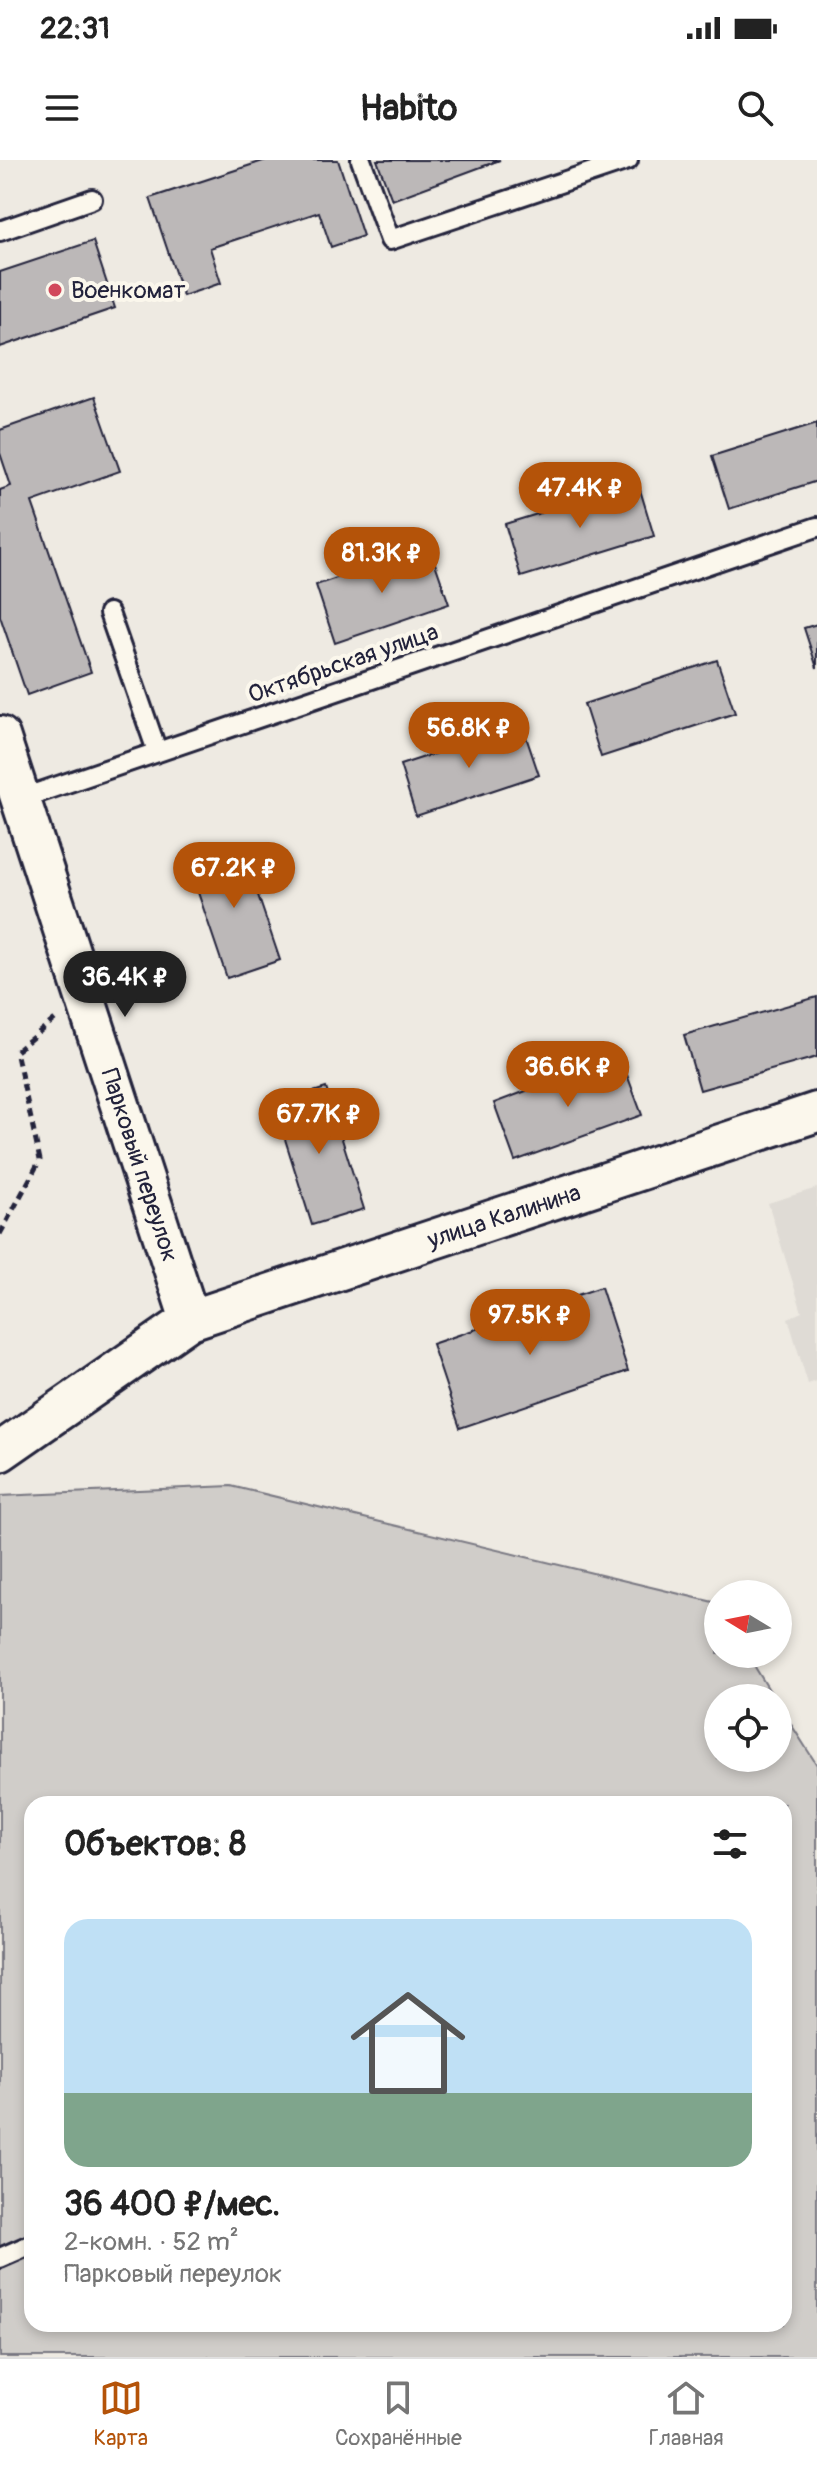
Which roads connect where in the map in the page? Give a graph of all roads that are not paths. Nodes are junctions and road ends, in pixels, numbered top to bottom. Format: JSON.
{"nodes":[{"id":1,"x":361,"y":160,"type":"edge"},
{"id":2,"x":628,"y":160,"type":"edge"},
{"id":3,"x":92,"y":199,"type":"dead end"},
{"id":4,"x":0,"y":231,"type":"edge"},
{"id":5,"x":817,"y":527,"type":"edge"},
{"id":6,"x":109,"y":613,"type":"dead end"},
{"id":7,"x":0,"y":736,"type":"edge"},
{"id":8,"x":157,"y":751,"type":"junction"},
{"id":9,"x":20,"y":799,"type":"junction"},
{"id":10,"x":817,"y":1112,"type":"edge"},
{"id":11,"x":190,"y":1320,"type":"junction"},
{"id":12,"x":0,"y":1452,"type":"edge"},
{"id":13,"x":24,"y":2248,"type":"edge"},
{"id":14,"x":0,"y":2258,"type":"edge"}],
"edges":[{"from":1,"to":2,"type":"lane"},
{"from":3,"to":4,"type":"lane"},
{"from":5,"to":8,"type":"lane","name":"Октябрьская улица"},
{"from":6,"to":8,"type":"lane"},
{"from":7,"to":9,"type":"street","name":"Парковый переулок"},
{"from":8,"to":9,"type":"lane","name":"Октябрьская улица"},
{"from":9,"to":11,"type":"street","name":"Парковый переулок"},
{"from":10,"to":11,"type":"street","name":"улица Калинина"},
{"from":11,"to":12,"type":"street","name":"улица Калинина"},
{"from":13,"to":14,"type":"lane"}]}
